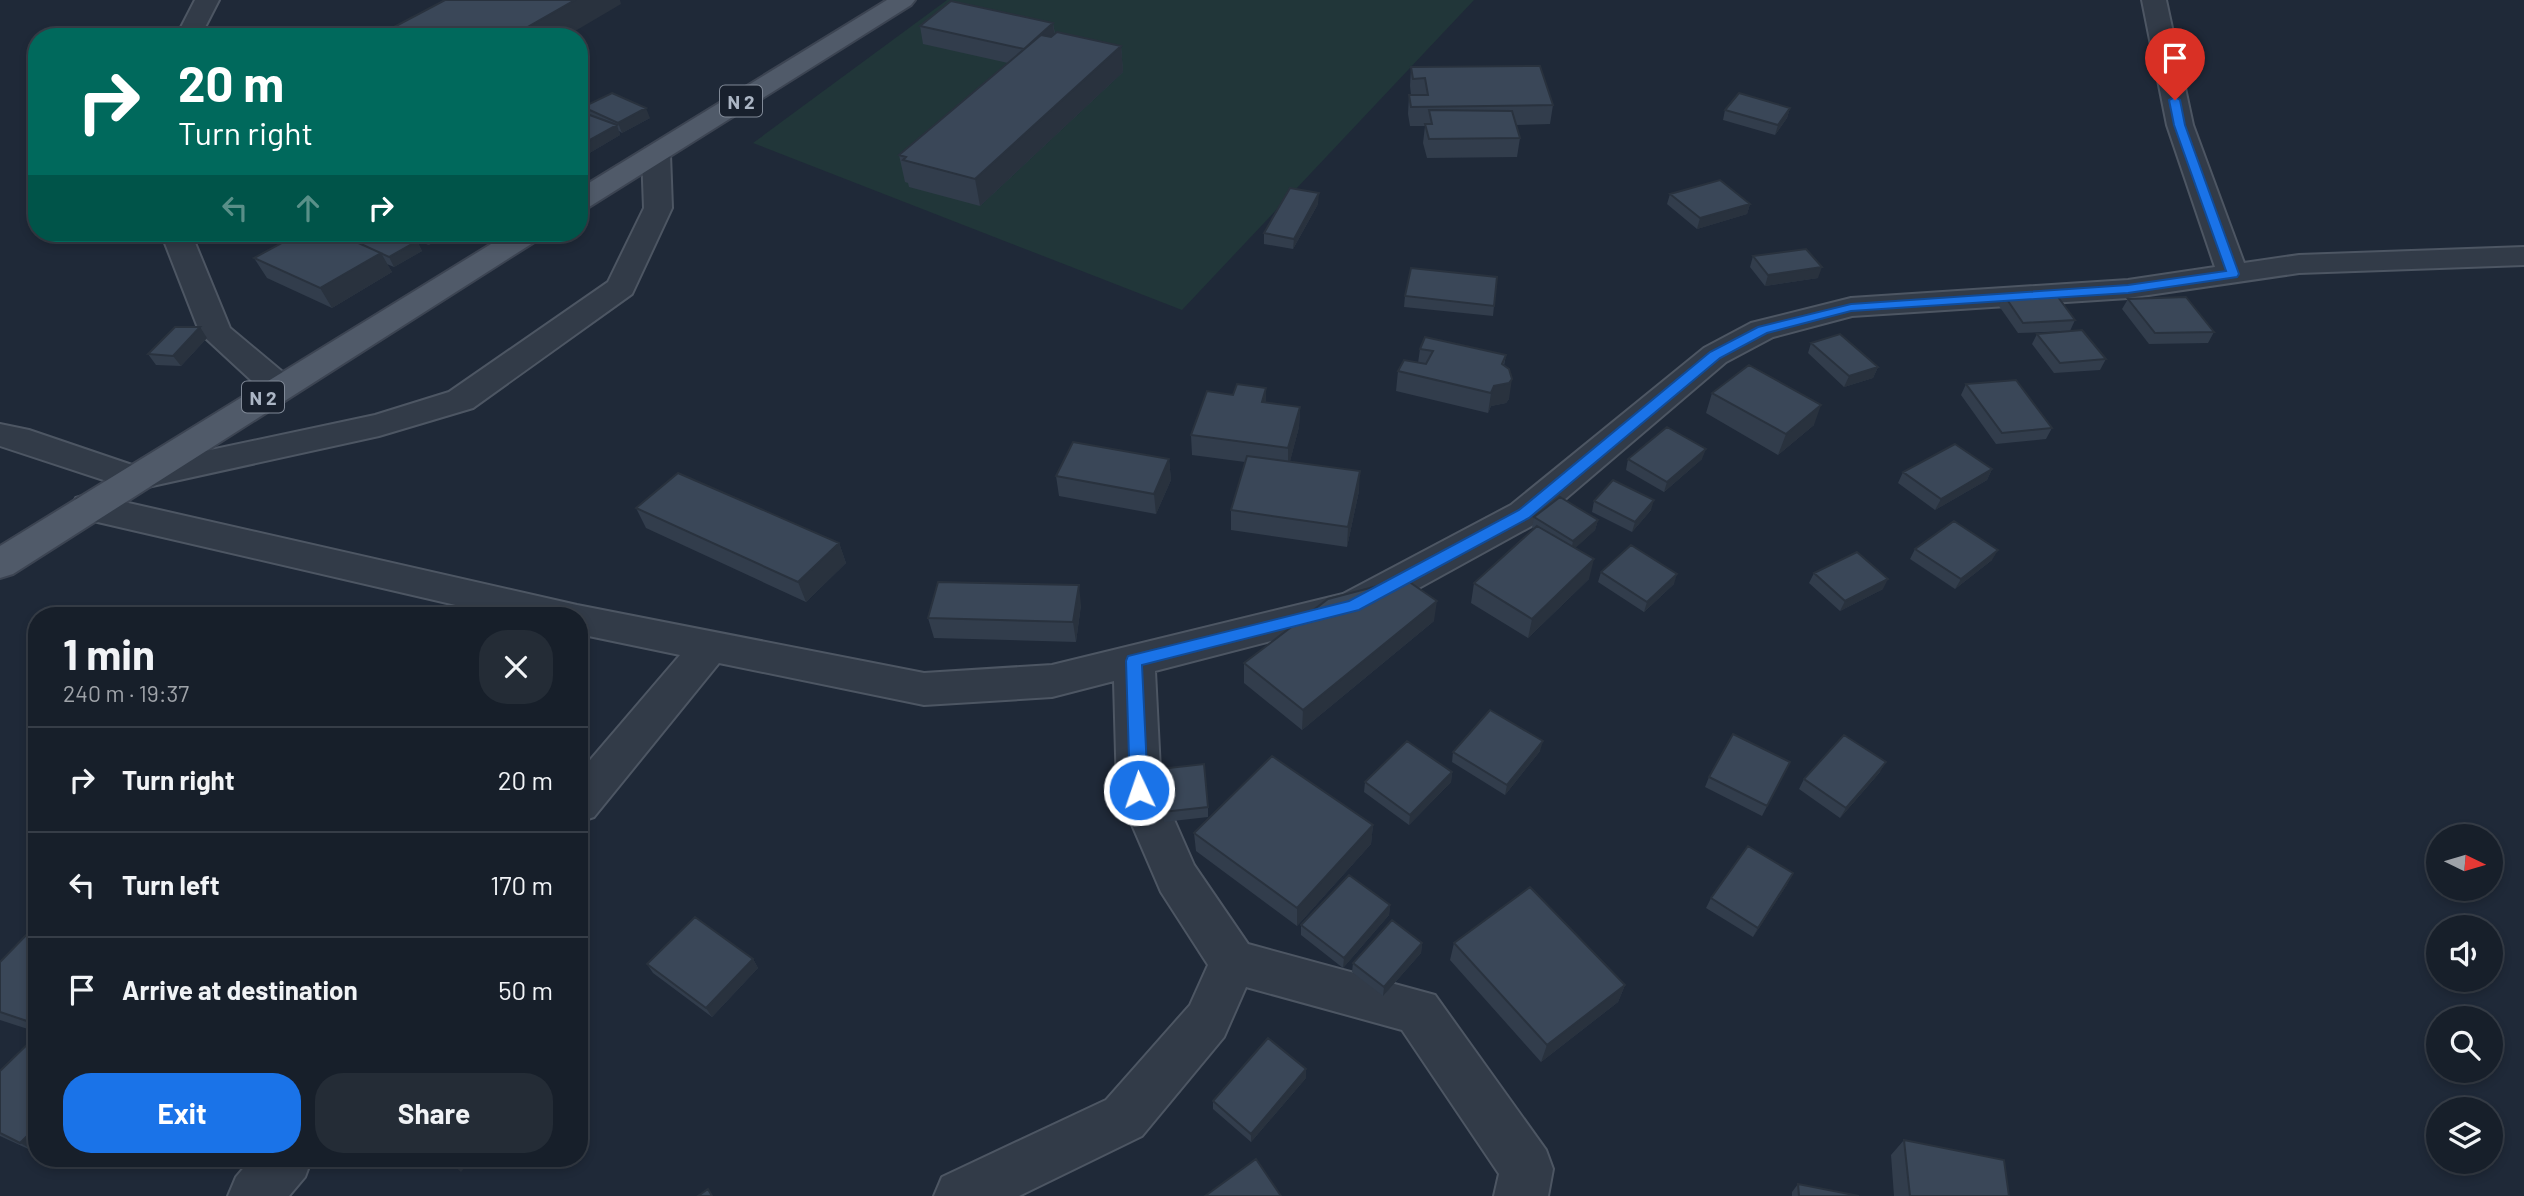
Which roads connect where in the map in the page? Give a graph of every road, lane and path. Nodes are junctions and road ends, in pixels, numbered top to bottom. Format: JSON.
{"nodes":[{"id":1,"x":207,"y":0,"type":"edge"},
{"id":2,"x":903,"y":0,"type":"edge"},
{"id":3,"x":2154,"y":0,"type":"edge"},
{"id":4,"x":193,"y":28,"type":"edge"},
{"id":5,"x":656,"y":154,"type":"junction"},
{"id":6,"x":588,"y":196,"type":"edge"},
{"id":7,"x":181,"y":242,"type":"edge"},
{"id":8,"x":513,"y":242,"type":"edge"},
{"id":9,"x":2524,"y":256,"type":"edge"},
{"id":10,"x":2233,"y":274,"type":"junction"},
{"id":11,"x":279,"y":387,"type":"junction"},
{"id":12,"x":0,"y":435,"type":"edge"},
{"id":13,"x":134,"y":478,"type":"junction"},
{"id":14,"x":89,"y":507,"type":"junction"},
{"id":15,"x":0,"y":564,"type":"edge"},
{"id":16,"x":527,"y":607,"type":"edge"},
{"id":17,"x":588,"y":621,"type":"edge"},
{"id":18,"x":710,"y":646,"type":"junction"},
{"id":19,"x":1134,"y":661,"type":"junction"},
{"id":20,"x":588,"y":793,"type":"edge"},
{"id":21,"x":1233,"y":962,"type":"junction"},
{"id":22,"x":278,"y":1167,"type":"edge"},
{"id":23,"x":254,"y":1196,"type":"edge"},
{"id":24,"x":961,"y":1196,"type":"edge"},
{"id":25,"x":1521,"y":1196,"type":"edge"}],
"edges":[{"from":1,"to":4,"type":"street"},
{"from":2,"to":5,"type":"main road","number":"N 2"},
{"from":3,"to":10,"type":"street"},
{"from":5,"to":6,"type":"main road","number":"N 2"},
{"from":5,"to":13,"type":"street"},
{"from":7,"to":11,"type":"street"},
{"from":8,"to":11,"type":"main road","number":"N 2"},
{"from":9,"to":10,"type":"street"},
{"from":10,"to":19,"type":"street"},
{"from":11,"to":13,"type":"main road","number":"N 2"},
{"from":12,"to":13,"type":"street"},
{"from":13,"to":14,"type":"main road","number":"N 2"},
{"from":14,"to":15,"type":"main road","number":"N 2"},
{"from":14,"to":16,"type":"street"},
{"from":17,"to":18,"type":"street"},
{"from":18,"to":19,"type":"street"},
{"from":18,"to":20,"type":"street"},
{"from":19,"to":21,"type":"street"},
{"from":21,"to":24,"type":"street"},
{"from":21,"to":25,"type":"street"},
{"from":22,"to":23,"type":"street"}]}
